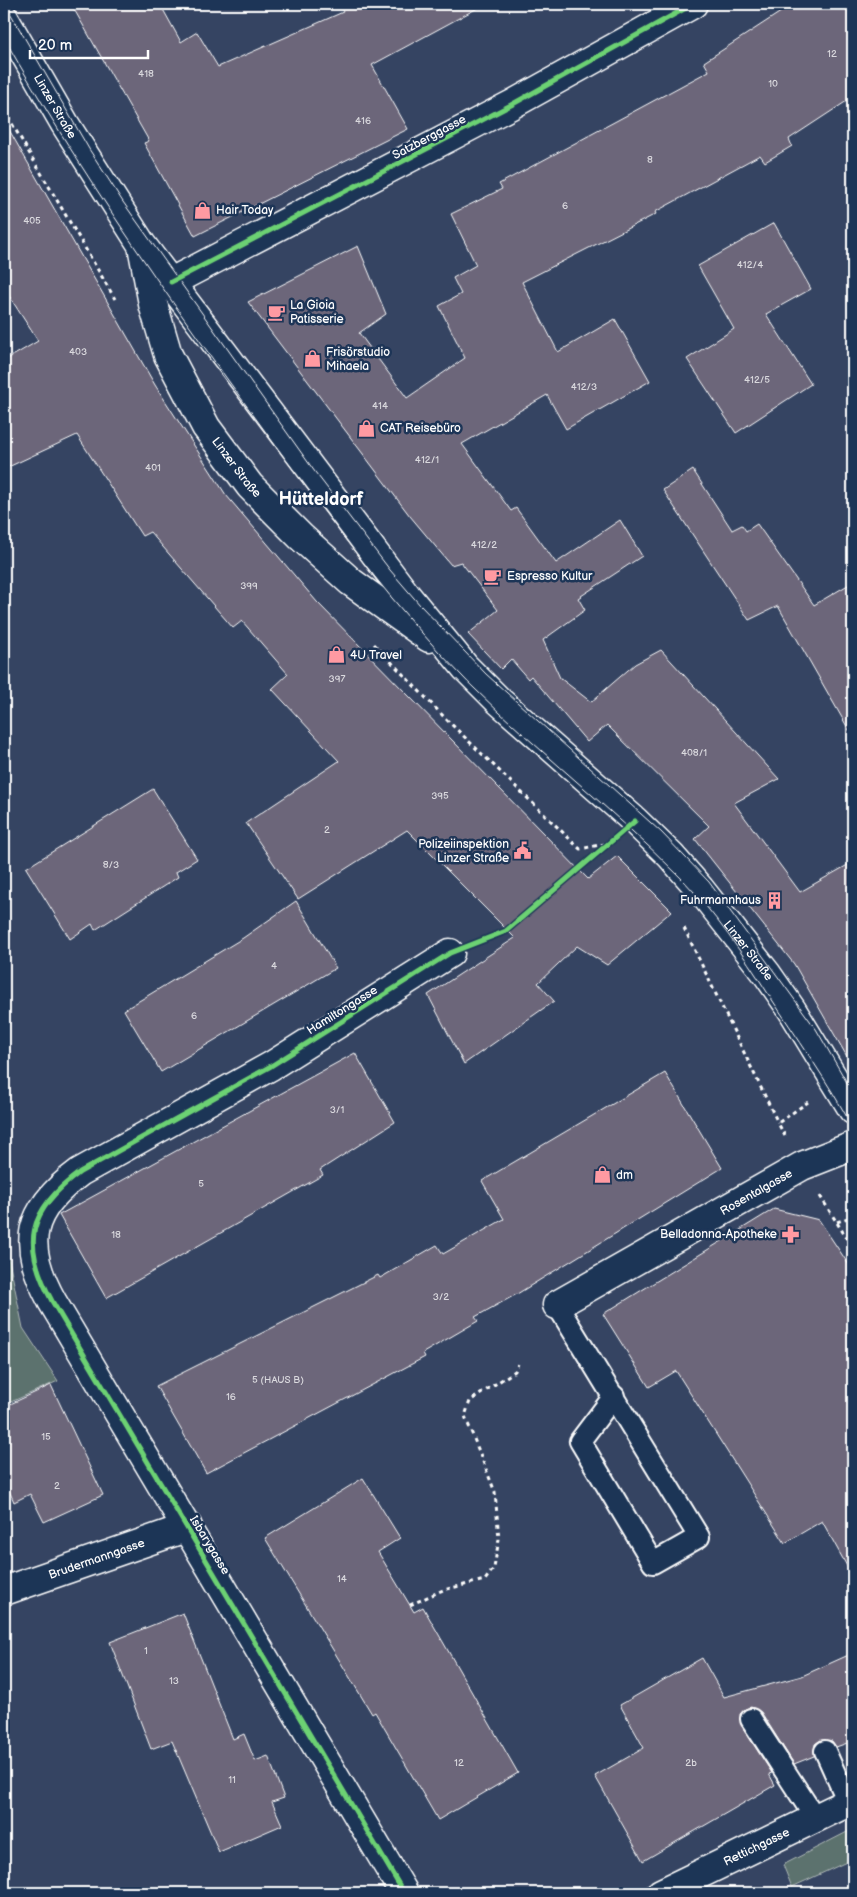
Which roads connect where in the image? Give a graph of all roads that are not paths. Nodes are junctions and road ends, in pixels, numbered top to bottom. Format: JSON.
{"nodes":[{"id":1,"x":693,"y":4,"type":"edge"},
{"id":2,"x":4,"y":18,"type":"edge"},
{"id":3,"x":142,"y":245,"type":"junction"},
{"id":4,"x":170,"y":282,"type":"junction"},
{"id":5,"x":465,"y":667,"type":"junction"},
{"id":6,"x":450,"y":953,"type":"dead end"},
{"id":7,"x":853,"y":1110,"type":"edge"},
{"id":8,"x":853,"y":1146,"type":"edge"},
{"id":9,"x":47,"y":1201,"type":"joint"},
{"id":10,"x":557,"y":1305,"type":"joint"},
{"id":11,"x":614,"y":1396,"type":"junction"},
{"id":12,"x":188,"y":1527,"type":"junction"},
{"id":13,"x":4,"y":1591,"type":"edge"},
{"id":14,"x":751,"y":1719,"type":"dead end"},
{"id":15,"x":825,"y":1751,"type":"dead end"},
{"id":16,"x":851,"y":1801,"type":"edge"},
{"id":17,"x":816,"y":1818,"type":"junction"},
{"id":18,"x":404,"y":1893,"type":"edge"},
{"id":19,"x":661,"y":1893,"type":"edge"}],
"edges":[{"from":1,"to":4,"type":"street","name":"Satzberggasse"},
{"from":2,"to":3,"type":"street","name":"Linzer Straße"},
{"from":3,"to":4,"type":"street","name":"Linzer Straße"},
{"from":3,"to":5,"type":"street","name":"Linzer Straße"},
{"from":4,"to":5,"type":"street","name":"Linzer Straße"},
{"from":5,"to":7,"type":"street","name":"Linzer Straße"},
{"from":6,"to":9,"type":"street","name":"Hamiltongasse"},
{"from":8,"to":10,"type":"street","name":"Rosentalgasse"},
{"from":9,"to":12,"type":"street","name":"Isbarygasse"},
{"from":10,"to":11,"type":"lane"},
{"from":11,"to":11,"type":"lane"},
{"from":12,"to":13,"type":"street","name":"Brudermanngasse"},
{"from":12,"to":18,"type":"street","name":"Isbarygasse"},
{"from":14,"to":17,"type":"lane"},
{"from":15,"to":16,"type":"lane"},
{"from":16,"to":17,"type":"street","name":"Rettichgasse"},
{"from":17,"to":19,"type":"street","name":"Rettichgasse"}]}
